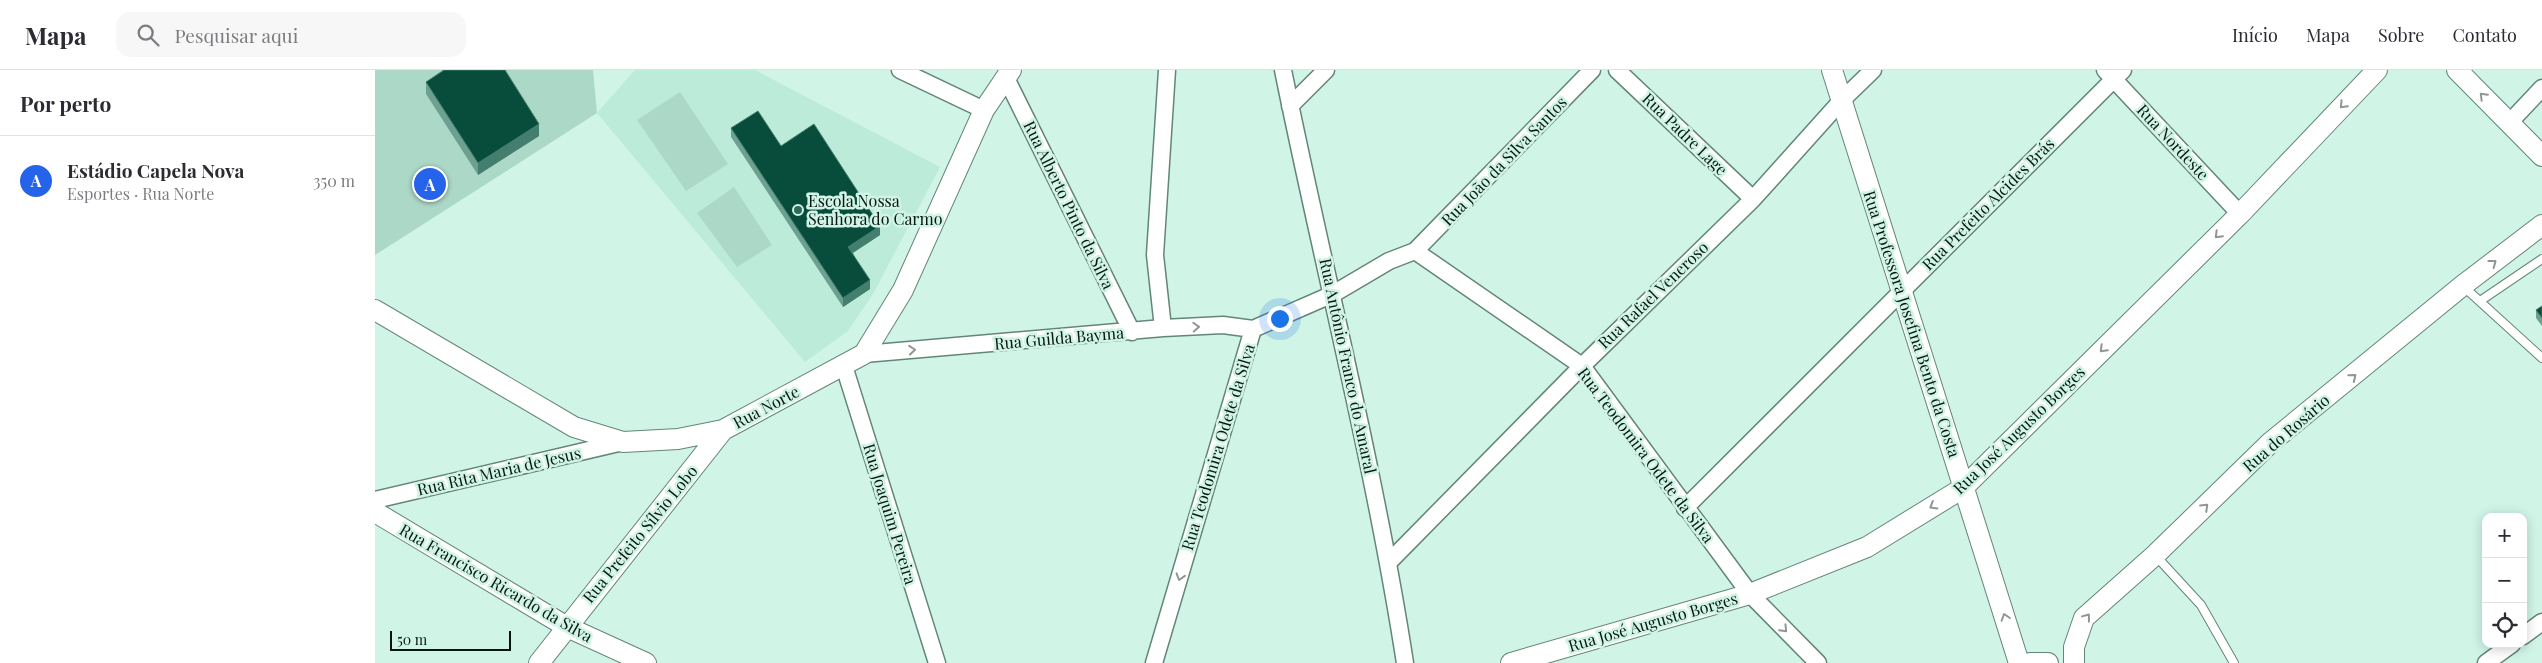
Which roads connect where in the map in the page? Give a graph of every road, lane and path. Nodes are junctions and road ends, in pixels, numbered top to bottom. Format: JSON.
{"nodes":[{"id":1,"x":900,"y":70,"type":"edge"},
{"id":2,"x":1167,"y":70,"type":"edge"},
{"id":3,"x":1283,"y":70,"type":"edge"},
{"id":4,"x":1327,"y":70,"type":"edge"},
{"id":5,"x":1592,"y":70,"type":"edge"},
{"id":6,"x":1617,"y":70,"type":"edge"},
{"id":7,"x":1832,"y":70,"type":"edge"},
{"id":8,"x":1873,"y":70,"type":"edge"},
{"id":9,"x":2377,"y":70,"type":"edge"},
{"id":10,"x":2457,"y":70,"type":"edge"},
{"id":11,"x":2114,"y":73,"type":"edge"},
{"id":12,"x":1008,"y":74,"type":"edge"},
{"id":13,"x":2542,"y":88,"type":"edge"},
{"id":14,"x":1841,"y":101,"type":"junction"},
{"id":15,"x":1291,"y":106,"type":"junction"},
{"id":16,"x":984,"y":110,"type":"junction"},
{"id":17,"x":2509,"y":122,"type":"junction"},
{"id":18,"x":2542,"y":156,"type":"edge"},
{"id":19,"x":1753,"y":199,"type":"junction"},
{"id":20,"x":2240,"y":214,"type":"junction"},
{"id":21,"x":2540,"y":228,"type":"edge"},
{"id":22,"x":1415,"y":251,"type":"junction"},
{"id":23,"x":2542,"y":259,"type":"edge"},
{"id":24,"x":2462,"y":286,"type":"junction"},
{"id":25,"x":1901,"y":291,"type":"junction"},
{"id":26,"x":1333,"y":294,"type":"junction"},
{"id":27,"x":2480,"y":301,"type":"junction"},
{"id":28,"x":375,"y":310,"type":"edge"},
{"id":29,"x":1163,"y":328,"type":"junction"},
{"id":30,"x":1253,"y":329,"type":"junction"},
{"id":31,"x":1133,"y":332,"type":"junction"},
{"id":32,"x":863,"y":354,"type":"junction"},
{"id":33,"x":2542,"y":358,"type":"edge"},
{"id":34,"x":844,"y":366,"type":"junction"},
{"id":35,"x":1581,"y":366,"type":"junction"},
{"id":36,"x":723,"y":430,"type":"junction"},
{"id":37,"x":623,"y":442,"type":"junction"},
{"id":38,"x":1963,"y":488,"type":"junction"},
{"id":39,"x":375,"y":500,"type":"edge"},
{"id":40,"x":1685,"y":508,"type":"junction"},
{"id":41,"x":375,"y":512,"type":"edge"},
{"id":42,"x":2155,"y":555,"type":"junction"},
{"id":43,"x":1389,"y":562,"type":"junction"},
{"id":44,"x":1750,"y":594,"type":"junction"},
{"id":45,"x":2542,"y":622,"type":"edge"},
{"id":46,"x":567,"y":626,"type":"junction"},
{"id":47,"x":2527,"y":633,"type":"edge"},
{"id":48,"x":2507,"y":648,"type":"edge"},
{"id":49,"x":539,"y":663,"type":"edge"},
{"id":50,"x":646,"y":663,"type":"edge"},
{"id":51,"x":937,"y":663,"type":"edge"},
{"id":52,"x":1154,"y":663,"type":"edge"},
{"id":53,"x":1405,"y":663,"type":"edge"},
{"id":54,"x":1511,"y":663,"type":"edge"},
{"id":55,"x":1818,"y":663,"type":"edge"},
{"id":56,"x":2019,"y":663,"type":"edge"},
{"id":57,"x":2030,"y":663,"type":"edge"},
{"id":58,"x":2048,"y":663,"type":"edge"},
{"id":59,"x":2074,"y":663,"type":"edge"},
{"id":60,"x":2234,"y":663,"type":"edge"},
{"id":61,"x":2486,"y":663,"type":"edge"}],
"edges":[{"from":1,"to":16,"type":"street"},
{"from":2,"to":29,"type":"street"},
{"from":3,"to":15,"type":"street","name":"Rua Antônio Franco do Amaral"},
{"from":4,"to":15,"type":"street"},
{"from":5,"to":22,"type":"street","name":"Rua João da Silva Santos"},
{"from":6,"to":19,"type":"street","name":"Rua Padre Lage"},
{"from":7,"to":14,"type":"street","name":"Rua Professora Josefina Bento da Costa"},
{"from":8,"to":14,"type":"street","name":"Rua Rafael Veneroso"},
{"from":9,"to":20,"type":"street","name":"Rua José Augusto Borges","one_way":true},
{"from":17,"to":10,"type":"street","one_way":true},
{"from":11,"to":20,"type":"street","name":"Rua Nordeste"},
{"from":11,"to":25,"type":"street","name":"Rua Prefeito Alcides Brás"},
{"from":12,"to":16,"type":"street","name":"Rua Norte"},
{"from":12,"to":31,"type":"street","name":"Rua Alberto Pinto da Silva"},
{"from":13,"to":17,"type":"street"},
{"from":14,"to":19,"type":"street","name":"Rua Rafael Veneroso"},
{"from":14,"to":25,"type":"street","name":"Rua Professora Josefina Bento da Costa"},
{"from":15,"to":26,"type":"street","name":"Rua Antônio Franco do Amaral"},
{"from":16,"to":32,"type":"street","name":"Rua Norte"},
{"from":17,"to":18,"type":"street"},
{"from":19,"to":35,"type":"street","name":"Rua Rafael Veneroso"},
{"from":20,"to":38,"type":"street","name":"Rua José Augusto Borges","one_way":true},
{"from":24,"to":21,"type":"street","name":"Rua do Rosário","one_way":true},
{"from":22,"to":26,"type":"street","name":"Rua Teodomira Odete da Silva"},
{"from":22,"to":35,"type":"street","name":"Rua Teodomira Odete da Silva"},
{"from":23,"to":27,"type":"lane"},
{"from":24,"to":27,"type":"lane"},
{"from":42,"to":24,"type":"street","name":"Rua do Rosário","one_way":true},
{"from":25,"to":38,"type":"street","name":"Rua Professora Josefina Bento da Costa"},
{"from":25,"to":40,"type":"street","name":"Rua Prefeito Alcides Brás"},
{"from":26,"to":30,"type":"street","name":"Rua Teodomira Odete da Silva"},
{"from":26,"to":43,"type":"street","name":"Rua Antônio Franco do Amaral"},
{"from":27,"to":33,"type":"lane"},
{"from":28,"to":37,"type":"street","name":"Rua Norte"},
{"from":29,"to":30,"type":"street","name":"Rua Guilda Bayma","one_way":true},
{"from":29,"to":31,"type":"street","name":"Rua Guilda Bayma"},
{"from":30,"to":52,"type":"street","name":"Rua Teodomira Odete da Silva","one_way":true},
{"from":32,"to":31,"type":"street","name":"Rua Guilda Bayma","one_way":true},
{"from":32,"to":34,"type":"street","name":"Rua Norte"},
{"from":34,"to":36,"type":"street","name":"Rua Norte"},
{"from":34,"to":51,"type":"street","name":"Rua Joaquim Pereira"},
{"from":35,"to":40,"type":"street","name":"Rua Teodomira Odete da Silva"},
{"from":35,"to":43,"type":"street","name":"Rua Rafael Veneroso"},
{"from":36,"to":37,"type":"street","name":"Rua Norte"},
{"from":36,"to":46,"type":"street","name":"Rua Prefeito Sílvio Lobo"},
{"from":37,"to":39,"type":"street","name":"Rua Rita Maria de Jesus"},
{"from":38,"to":44,"type":"street","name":"Rua José Augusto Borges","one_way":true},
{"from":56,"to":38,"type":"street","name":"Rua Professora Josefina Bento da Costa","one_way":true},
{"from":40,"to":44,"type":"street","name":"Rua Teodomira Odete da Silva"},
{"from":41,"to":46,"type":"street","name":"Rua Francisco Ricardo da Silva"},
{"from":59,"to":42,"type":"street","name":"Rua do Rosário","one_way":true},
{"from":42,"to":60,"type":"lane"},
{"from":43,"to":53,"type":"street","name":"Rua Antônio Franco do Amaral"},
{"from":44,"to":54,"type":"street","name":"Rua José Augusto Borges"},
{"from":44,"to":55,"type":"street","name":"Rua Teodomira Odete da Silva","one_way":true},
{"from":45,"to":47,"type":"street"},
{"from":46,"to":49,"type":"street","name":"Rua Prefeito Sílvio Lobo"},
{"from":46,"to":50,"type":"street","name":"Rua Francisco Ricardo da Silva"},
{"from":48,"to":61,"type":"street"},
{"from":57,"to":58,"type":"street"}]}
